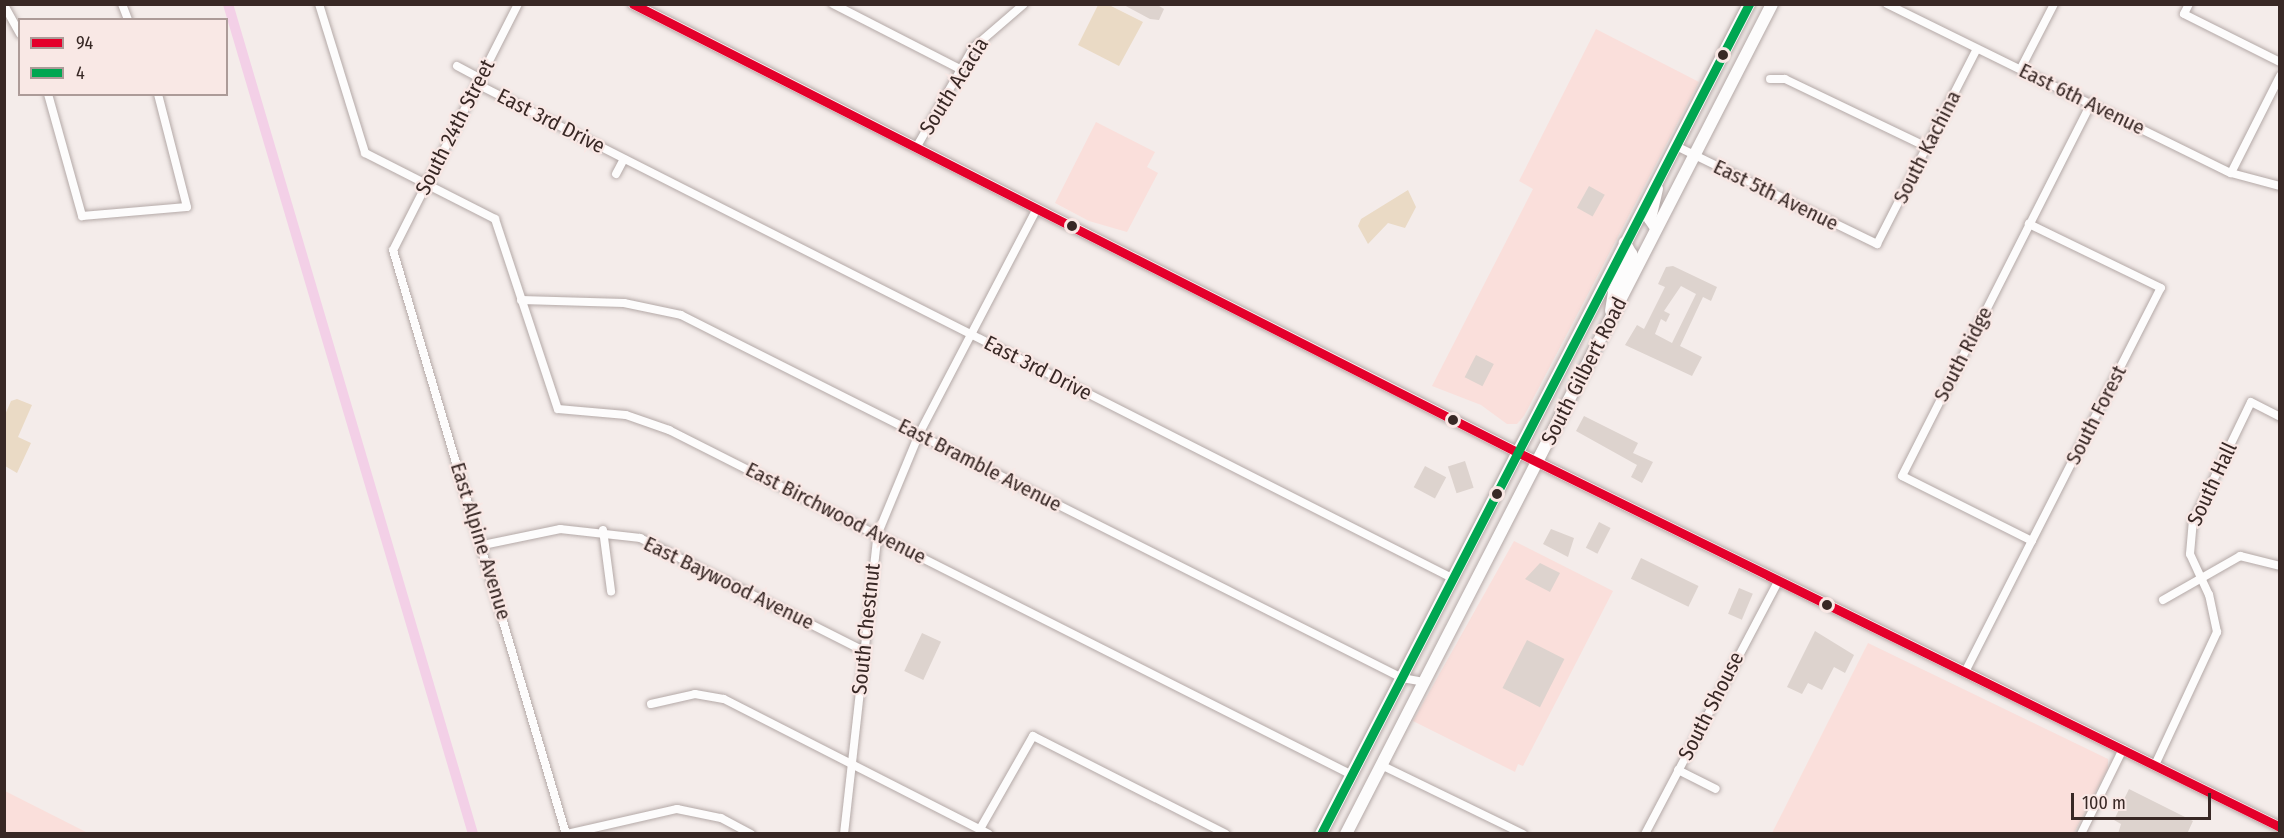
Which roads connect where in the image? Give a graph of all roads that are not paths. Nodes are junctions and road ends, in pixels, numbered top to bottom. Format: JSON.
{"nodes":[{"id":1,"x":319,"y":4,"type":"edge"},
{"id":2,"x":518,"y":4,"type":"edge"},
{"id":3,"x":633,"y":4,"type":"edge"},
{"id":4,"x":833,"y":4,"type":"edge"},
{"id":5,"x":1024,"y":4,"type":"edge"},
{"id":6,"x":1749,"y":4,"type":"edge"},
{"id":7,"x":1887,"y":4,"type":"edge"},
{"id":8,"x":2054,"y":4,"type":"edge"},
{"id":9,"x":2189,"y":4,"type":"edge"},
{"id":10,"x":4,"y":5,"type":"edge"},
{"id":11,"x":1771,"y":5,"type":"edge"},
{"id":12,"x":18,"y":30,"type":"edge"},
{"id":13,"x":1977,"y":49,"type":"junction"},
{"id":14,"x":2280,"y":62,"type":"edge"},
{"id":15,"x":457,"y":66,"type":"dead end"},
{"id":16,"x":2021,"y":68,"type":"junction"},
{"id":17,"x":960,"y":69,"type":"junction"},
{"id":18,"x":2280,"y":76,"type":"edge"},
{"id":19,"x":1770,"y":80,"type":"dead end"},
{"id":20,"x":479,"y":81,"type":"junction"},
{"id":21,"x":49,"y":96,"type":"edge"},
{"id":22,"x":159,"y":96,"type":"edge"},
{"id":23,"x":2091,"y":103,"type":"junction"},
{"id":24,"x":1676,"y":146,"type":"junction"},
{"id":25,"x":1927,"y":147,"type":"junction"},
{"id":26,"x":916,"y":148,"type":"junction"},
{"id":27,"x":1694,"y":154,"type":"junction"},
{"id":28,"x":624,"y":159,"type":"junction"},
{"id":29,"x":2231,"y":173,"type":"junction"},
{"id":30,"x":616,"y":174,"type":"dead end"},
{"id":31,"x":1658,"y":179,"type":"junction"},
{"id":32,"x":426,"y":182,"type":"junction"},
{"id":33,"x":2280,"y":186,"type":"edge"},
{"id":34,"x":1036,"y":210,"type":"junction"},
{"id":35,"x":2029,"y":224,"type":"junction"},
{"id":36,"x":1656,"y":228,"type":"junction"},
{"id":37,"x":1624,"y":243,"type":"junction"},
{"id":38,"x":1877,"y":244,"type":"joint"},
{"id":39,"x":393,"y":250,"type":"joint"},
{"id":40,"x":521,"y":300,"type":"junction"},
{"id":41,"x":1611,"y":318,"type":"junction"},
{"id":42,"x":971,"y":334,"type":"junction"},
{"id":43,"x":2280,"y":417,"type":"edge"},
{"id":44,"x":919,"y":434,"type":"junction"},
{"id":45,"x":1516,"y":452,"type":"junction"},
{"id":46,"x":1538,"y":463,"type":"junction"},
{"id":47,"x":603,"y":530,"type":"junction"},
{"id":48,"x":878,"y":533,"type":"junction"},
{"id":49,"x":2032,"y":541,"type":"junction"},
{"id":50,"x":483,"y":545,"type":"junction"},
{"id":51,"x":2280,"y":566,"type":"edge"},
{"id":52,"x":1452,"y":578,"type":"junction"},
{"id":53,"x":1779,"y":580,"type":"junction"},
{"id":54,"x":2199,"y":580,"type":"junction"},
{"id":55,"x":611,"y":591,"type":"dead end"},
{"id":56,"x":2163,"y":600,"type":"dead end"},
{"id":57,"x":864,"y":651,"type":"junction"},
{"id":58,"x":1965,"y":672,"type":"junction"},
{"id":59,"x":1402,"y":678,"type":"junction"},
{"id":60,"x":1424,"y":682,"type":"junction"},
{"id":61,"x":651,"y":704,"type":"dead end"},
{"id":62,"x":2123,"y":749,"type":"junction"},
{"id":63,"x":852,"y":764,"type":"junction"},
{"id":64,"x":1381,"y":765,"type":"junction"},
{"id":65,"x":2155,"y":765,"type":"junction"},
{"id":66,"x":1677,"y":770,"type":"junction"},
{"id":67,"x":1352,"y":775,"type":"junction"},
{"id":68,"x":1716,"y":789,"type":"dead end"},
{"id":69,"x":2278,"y":823,"type":"edge"},
{"id":70,"x":980,"y":829,"type":"junction"},
{"id":71,"x":567,"y":834,"type":"edge"},
{"id":72,"x":751,"y":834,"type":"edge"},
{"id":73,"x":844,"y":834,"type":"edge"},
{"id":74,"x":989,"y":834,"type":"edge"},
{"id":75,"x":1226,"y":834,"type":"edge"},
{"id":76,"x":1322,"y":834,"type":"edge"},
{"id":77,"x":1346,"y":834,"type":"edge"},
{"id":78,"x":1523,"y":834,"type":"edge"},
{"id":79,"x":1644,"y":834,"type":"edge"},
{"id":80,"x":2081,"y":834,"type":"edge"}],
"edges":[{"from":1,"to":32,"type":"street"},
{"from":2,"to":20,"type":"street","name":"South 24th Street"},
{"from":3,"to":26,"type":"main road"},
{"from":4,"to":17,"type":"street"},
{"from":5,"to":17,"type":"street","name":"South Acacia"},
{"from":6,"to":24,"type":"main road","name":"South Gilbert Road"},
{"from":7,"to":13,"type":"street","name":"East 6th Avenue"},
{"from":8,"to":16,"type":"street"},
{"from":9,"to":14,"type":"street"},
{"from":10,"to":12,"type":"street"},
{"from":11,"to":27,"type":"main road","name":"South Gilbert Road"},
{"from":13,"to":16,"type":"street","name":"East 6th Avenue"},
{"from":13,"to":25,"type":"street","name":"South Kachina"},
{"from":15,"to":20,"type":"street","name":"East 3rd Drive"},
{"from":16,"to":23,"type":"street","name":"East 6th Avenue"},
{"from":17,"to":26,"type":"street","name":"South Acacia"},
{"from":18,"to":29,"type":"street"},
{"from":19,"to":25,"type":"street"},
{"from":20,"to":28,"type":"street","name":"East 3rd Drive"},
{"from":20,"to":32,"type":"street","name":"South 24th Street"},
{"from":21,"to":22,"type":"street"},
{"from":23,"to":29,"type":"street","name":"East 6th Avenue"},
{"from":23,"to":35,"type":"street","name":"South Ridge"},
{"from":24,"to":27,"type":"street","name":"East 5th Avenue"},
{"from":24,"to":31,"type":"main road","name":"South Gilbert Road"},
{"from":25,"to":38,"type":"street","name":"South Kachina"},
{"from":26,"to":34,"type":"main road"},
{"from":27,"to":36,"type":"main road","name":"South Gilbert Road"},
{"from":27,"to":38,"type":"street","name":"East 5th Avenue"},
{"from":28,"to":30,"type":"street","name":"East 3rd Drive"},
{"from":28,"to":42,"type":"street","name":"East 3rd Drive"},
{"from":29,"to":33,"type":"street","name":"East 6th Avenue"},
{"from":31,"to":36,"type":"main road"},
{"from":31,"to":37,"type":"main road","name":"South Gilbert Road"},
{"from":32,"to":39,"type":"street","name":"South 24th Street"},
{"from":32,"to":40,"type":"street","name":"East Birchwood Avenue"},
{"from":34,"to":42,"type":"street","name":"South Chestnut"},
{"from":34,"to":45,"type":"main road"},
{"from":35,"to":49,"type":"street","name":"South Ridge"},
{"from":35,"to":49,"type":"street","name":"South Forest"},
{"from":36,"to":41,"type":"main road","name":"South Gilbert Road"},
{"from":37,"to":41,"type":"main road"},
{"from":37,"to":45,"type":"main road","name":"South Gilbert Road"},
{"from":39,"to":50,"type":"street","name":"East Alpine Avenue"},
{"from":40,"to":44,"type":"street","name":"East Bramble Avenue"},
{"from":40,"to":48,"type":"street","name":"East Birchwood Avenue"},
{"from":41,"to":46,"type":"main road","name":"South Gilbert Road"},
{"from":42,"to":44,"type":"street","name":"South Chestnut"},
{"from":42,"to":52,"type":"street","name":"East 3rd Drive"},
{"from":43,"to":54,"type":"street","name":"South Hall"},
{"from":44,"to":48,"type":"street","name":"South Chestnut"},
{"from":44,"to":59,"type":"street","name":"East Bramble Avenue"},
{"from":45,"to":46,"type":"main road"},
{"from":45,"to":52,"type":"main road","name":"South Gilbert Road"},
{"from":46,"to":53,"type":"main road"},
{"from":46,"to":60,"type":"main road","name":"South Gilbert Road"},
{"from":47,"to":50,"type":"street","name":"East Baywood Avenue"},
{"from":47,"to":55,"type":"street"},
{"from":47,"to":57,"type":"street","name":"East Baywood Avenue"},
{"from":48,"to":57,"type":"street","name":"South Chestnut"},
{"from":48,"to":67,"type":"street","name":"East Birchwood Avenue"},
{"from":49,"to":58,"type":"street","name":"South Forest"},
{"from":50,"to":71,"type":"street","name":"East Alpine Avenue"},
{"from":51,"to":54,"type":"street"},
{"from":52,"to":59,"type":"main road","name":"South Gilbert Road"},
{"from":53,"to":58,"type":"main road"},
{"from":53,"to":66,"type":"street","name":"South Shouse"},
{"from":54,"to":56,"type":"street"},
{"from":54,"to":65,"type":"street","name":"South Hall"},
{"from":57,"to":63,"type":"street","name":"South Chestnut"},
{"from":58,"to":62,"type":"main road"},
{"from":59,"to":60,"type":"street","name":"East Bramble Avenue"},
{"from":59,"to":67,"type":"main road","name":"South Gilbert Road"},
{"from":60,"to":64,"type":"main road","name":"South Gilbert Road"},
{"from":61,"to":63,"type":"street"},
{"from":62,"to":65,"type":"main road"},
{"from":62,"to":80,"type":"street"},
{"from":63,"to":70,"type":"street"},
{"from":63,"to":73,"type":"street","name":"South Chestnut"},
{"from":64,"to":77,"type":"main road","name":"South Gilbert Road"},
{"from":64,"to":78,"type":"street"},
{"from":65,"to":69,"type":"main road"},
{"from":66,"to":68,"type":"street"},
{"from":66,"to":79,"type":"street","name":"South Shouse"},
{"from":67,"to":76,"type":"main road","name":"South Gilbert Road"},
{"from":70,"to":74,"type":"street"},
{"from":70,"to":75,"type":"street"},
{"from":71,"to":72,"type":"street"}]}
